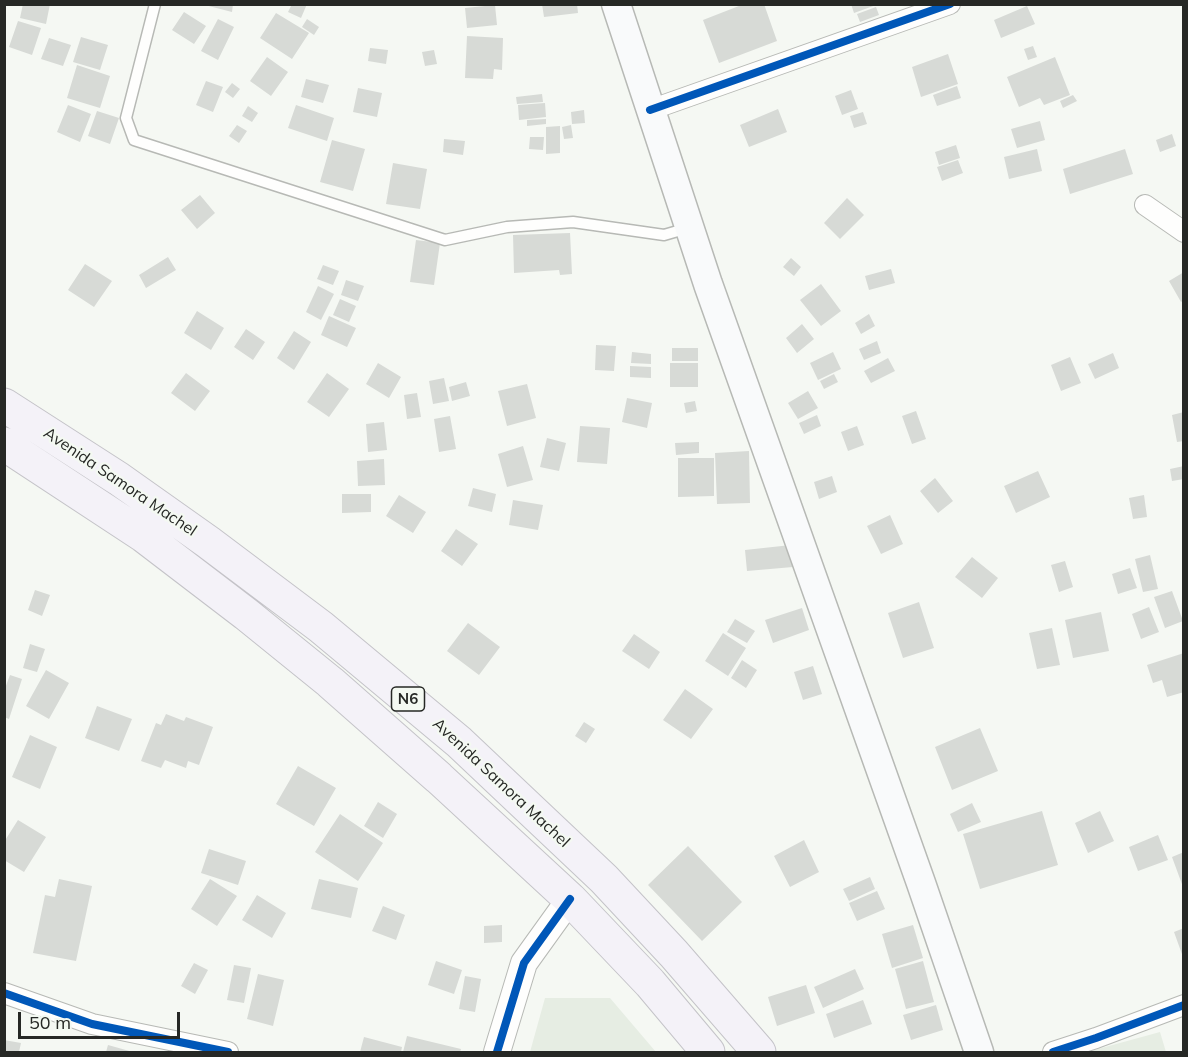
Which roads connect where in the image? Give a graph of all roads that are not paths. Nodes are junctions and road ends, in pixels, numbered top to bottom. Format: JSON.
{"nodes":[{"id":1,"x":155,"y":4,"type":"edge"},
{"id":2,"x":616,"y":4,"type":"edge"},
{"id":3,"x":950,"y":4,"type":"edge"},
{"id":4,"x":650,"y":110,"type":"junction"},
{"id":5,"x":1145,"y":205,"type":"dead end"},
{"id":6,"x":689,"y":227,"type":"junction"},
{"id":7,"x":1184,"y":232,"type":"edge"},
{"id":8,"x":4,"y":405,"type":"edge"},
{"id":9,"x":4,"y":444,"type":"edge"},
{"id":10,"x":570,"y":899,"type":"junction"},
{"id":11,"x":4,"y":993,"type":"edge"},
{"id":12,"x":1184,"y":1005,"type":"edge"},
{"id":13,"x":228,"y":1053,"type":"edge"},
{"id":14,"x":497,"y":1053,"type":"edge"},
{"id":15,"x":708,"y":1053,"type":"edge"},
{"id":16,"x":759,"y":1053,"type":"edge"},
{"id":17,"x":979,"y":1053,"type":"edge"},
{"id":18,"x":1053,"y":1053,"type":"edge"}],
"edges":[{"from":1,"to":6,"type":"lane"},
{"from":2,"to":4,"type":"main road"},
{"from":3,"to":4,"type":"street"},
{"from":4,"to":6,"type":"main road"},
{"from":5,"to":7,"type":"street"},
{"from":6,"to":17,"type":"main road"},
{"from":8,"to":16,"type":"highway","name":"Avenida Samora Machel","number":"N6"},
{"from":9,"to":10,"type":"highway","name":"Avenida Samora Machel","number":"N6"},
{"from":10,"to":14,"type":"street"},
{"from":10,"to":15,"type":"highway","name":"Avenida Samora Machel","number":"N6"},
{"from":11,"to":13,"type":"street"},
{"from":12,"to":18,"type":"street"}]}
